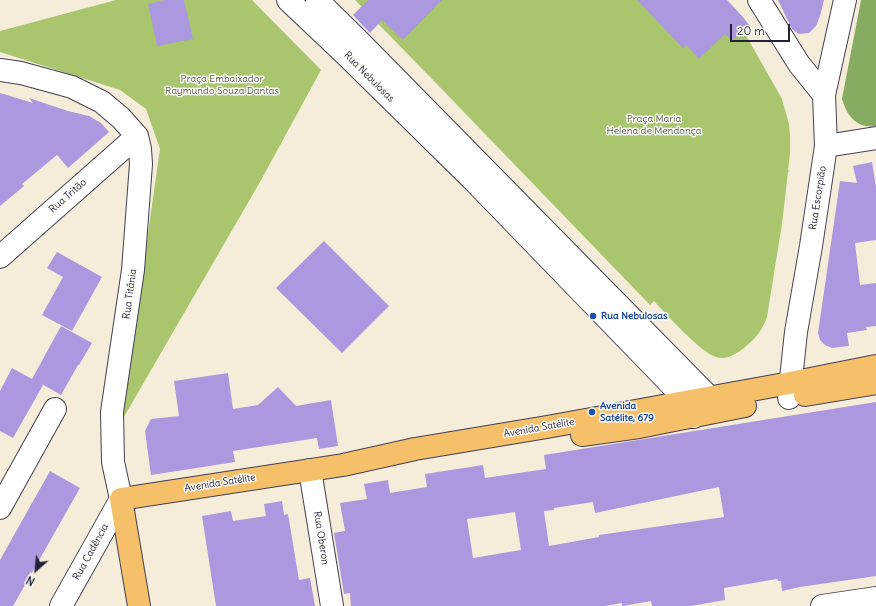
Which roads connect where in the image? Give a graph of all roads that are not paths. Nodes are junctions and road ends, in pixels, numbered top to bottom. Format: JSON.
{"nodes":[{"id":1,"x":288,"y":0,"type":"edge"},
{"id":2,"x":759,"y":0,"type":"edge"},
{"id":3,"x":845,"y":0,"type":"edge"},
{"id":4,"x":328,"y":3,"type":"edge"},
{"id":5,"x":0,"y":70,"type":"edge"},
{"id":6,"x":824,"y":95,"type":"junction"},
{"id":7,"x":137,"y":136,"type":"junction"},
{"id":8,"x":876,"y":138,"type":"edge"},
{"id":9,"x":826,"y":146,"type":"junction"},
{"id":10,"x":0,"y":257,"type":"edge"},
{"id":11,"x":876,"y":366,"type":"edge"},
{"id":12,"x":876,"y":383,"type":"edge"},
{"id":13,"x":789,"y":390,"type":"junction"},
{"id":14,"x":714,"y":404,"type":"junction"},
{"id":15,"x":55,"y":409,"type":"dead end"},
{"id":16,"x":691,"y":409,"type":"junction"},
{"id":17,"x":310,"y":470,"type":"junction"},
{"id":18,"x":121,"y":499,"type":"junction"},
{"id":19,"x":0,"y":508,"type":"edge"},
{"id":20,"x":876,"y":598,"type":"edge"},
{"id":21,"x":61,"y":606,"type":"edge"},
{"id":22,"x":139,"y":606,"type":"edge"},
{"id":23,"x":332,"y":606,"type":"edge"},
{"id":24,"x":822,"y":606,"type":"edge"}],
"edges":[{"from":1,"to":16,"type":"street","name":"Rua Nebulosas"},
{"from":2,"to":6,"type":"street"},
{"from":3,"to":6,"type":"street","name":"Rua Escorpião"},
{"from":4,"to":14,"type":"street","name":"Rua Nebulosas"},
{"from":5,"to":7,"type":"street"},
{"from":6,"to":9,"type":"street","name":"Rua Escorpião"},
{"from":7,"to":10,"type":"street","name":"Rua Tritão"},
{"from":7,"to":18,"type":"street","name":"Rua Titânia"},
{"from":8,"to":9,"type":"street"},
{"from":9,"to":13,"type":"street","name":"Rua Escorpião"},
{"from":11,"to":13,"type":"main road","name":"Avenida Satélite"},
{"from":12,"to":13,"type":"main road","name":"Avenida Satélite"},
{"from":13,"to":14,"type":"main road","name":"Avenida Satélite"},
{"from":14,"to":16,"type":"main road","name":"Avenida Satélite"},
{"from":15,"to":19,"type":"street"},
{"from":16,"to":17,"type":"main road","name":"Avenida Satélite"},
{"from":17,"to":18,"type":"main road","name":"Avenida Satélite"},
{"from":17,"to":23,"type":"street","name":"Rua Oberon"},
{"from":18,"to":21,"type":"street","name":"Rua Cadência"},
{"from":18,"to":22,"type":"main road","name":"Rua Titânia"},
{"from":20,"to":24,"type":"street"}]}
